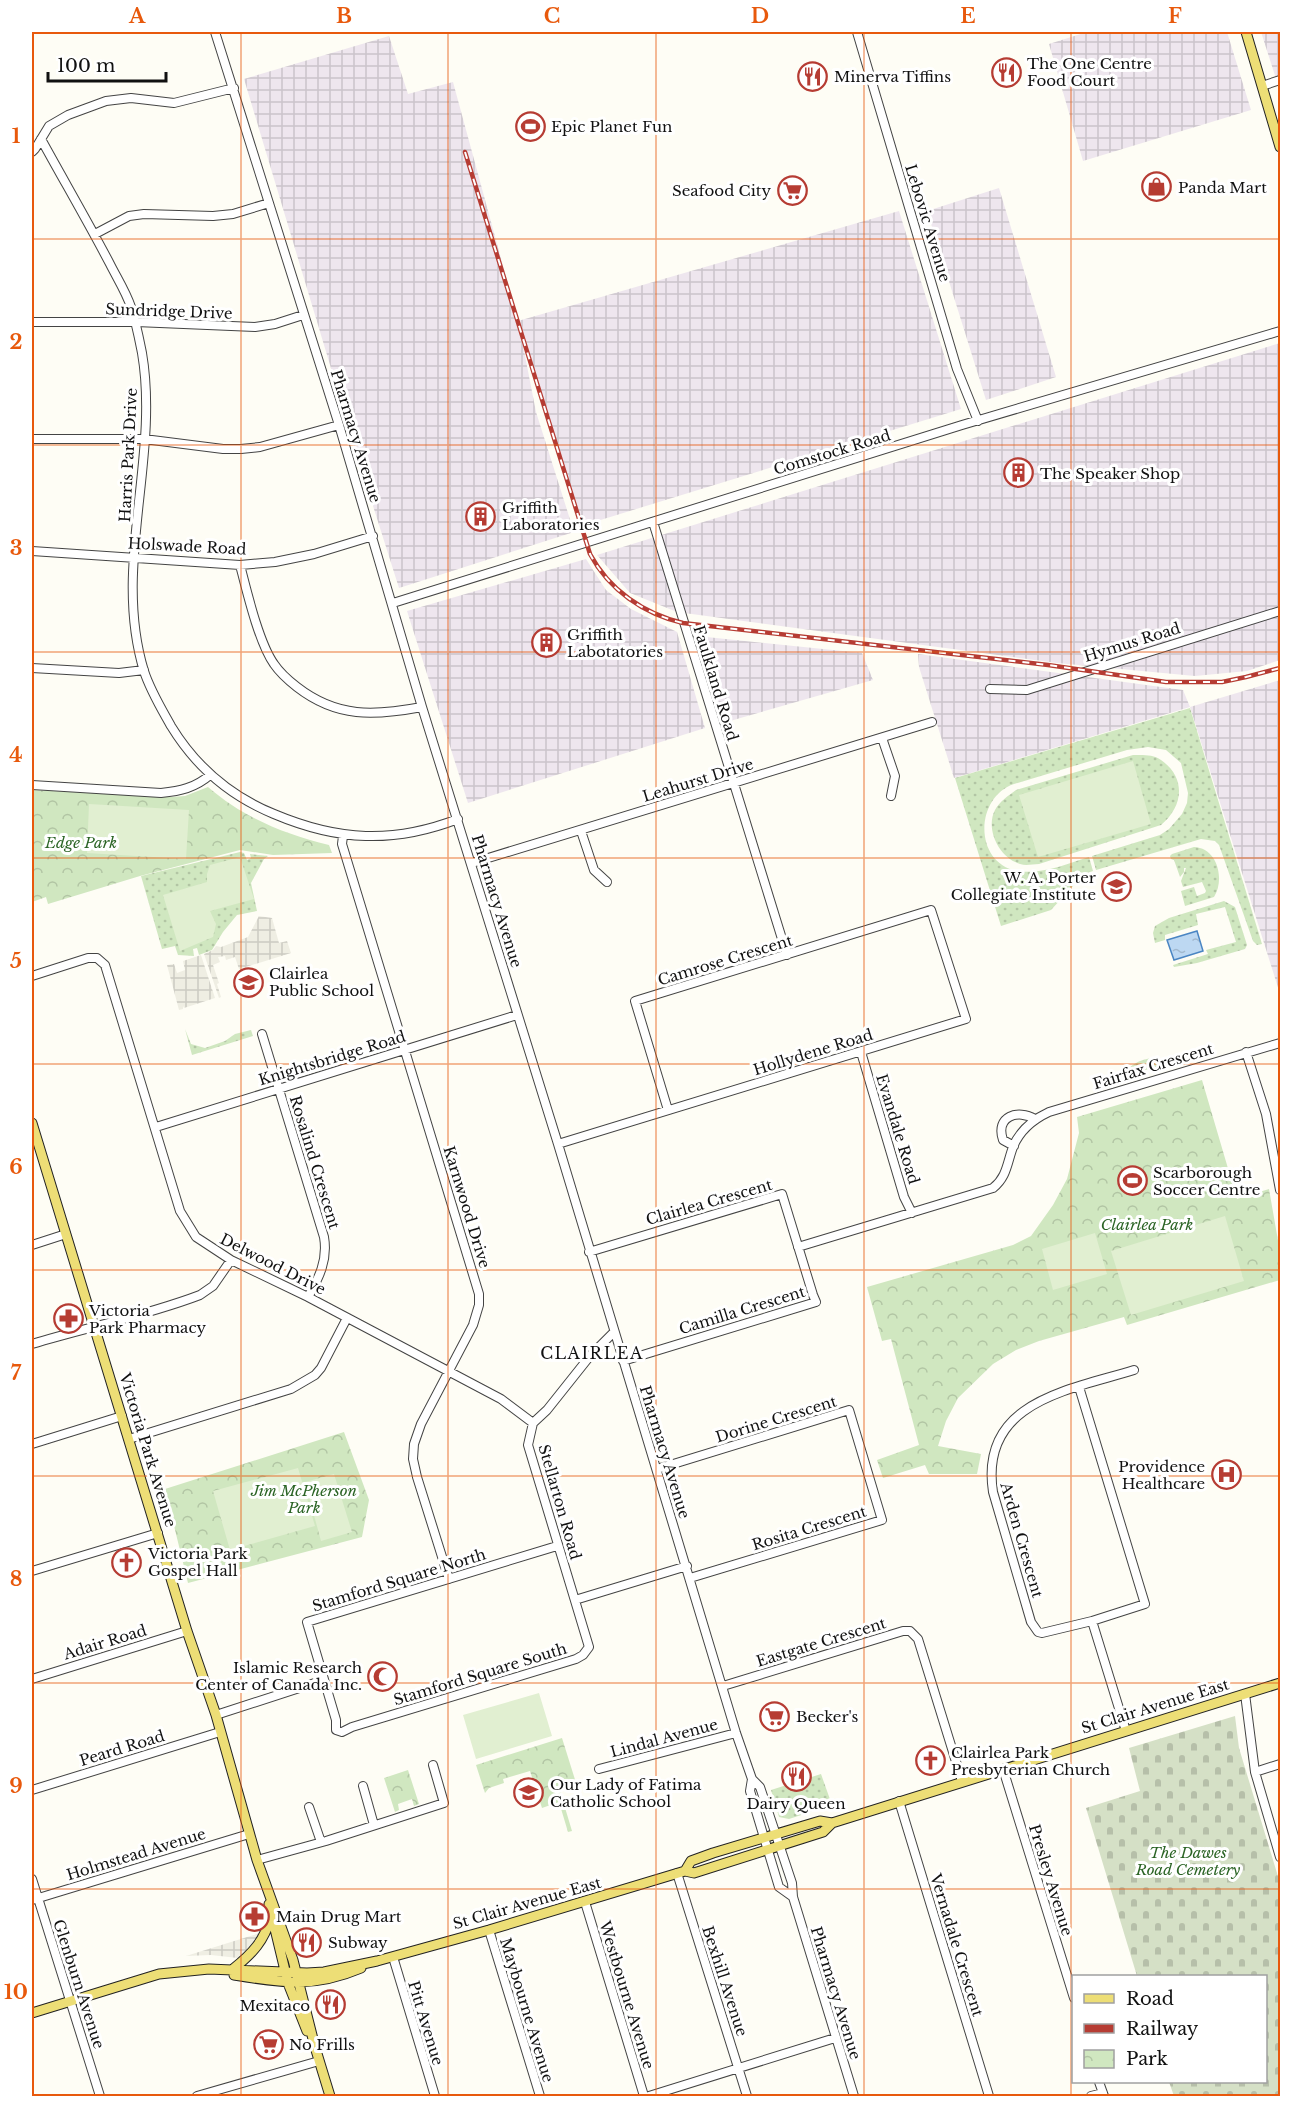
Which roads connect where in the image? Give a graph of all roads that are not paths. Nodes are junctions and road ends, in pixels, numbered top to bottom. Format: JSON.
{"nodes":[{"id":1,"x":215,"y":32,"type":"edge"},
{"id":2,"x":857,"y":32,"type":"edge"},
{"id":3,"x":1246,"y":32,"type":"edge"},
{"id":4,"x":1281,"y":80,"type":"edge"},
{"id":5,"x":1262,"y":86,"type":"junction"},
{"id":6,"x":234,"y":88,"type":"junction"},
{"id":7,"x":41,"y":139,"type":"junction"},
{"id":8,"x":1281,"y":147,"type":"edge"},
{"id":9,"x":32,"y":152,"type":"edge"},
{"id":10,"x":269,"y":203,"type":"junction"},
{"id":11,"x":95,"y":234,"type":"junction"},
{"id":12,"x":303,"y":315,"type":"junction"},
{"id":13,"x":32,"y":322,"type":"edge"},
{"id":14,"x":136,"y":322,"type":"junction"},
{"id":15,"x":1281,"y":331,"type":"edge"},
{"id":16,"x":978,"y":421,"type":"junction"},
{"id":17,"x":339,"y":425,"type":"junction"},
{"id":18,"x":32,"y":439,"type":"edge"},
{"id":19,"x":144,"y":439,"type":"junction"},
{"id":20,"x":653,"y":522,"type":"junction"},
{"id":21,"x":373,"y":536,"type":"junction"},
{"id":22,"x":32,"y":551,"type":"edge"},
{"id":23,"x":135,"y":557,"type":"junction"},
{"id":24,"x":240,"y":565,"type":"junction"},
{"id":25,"x":393,"y":603,"type":"junction"},
{"id":26,"x":1281,"y":611,"type":"edge"},
{"id":27,"x":32,"y":668,"type":"edge"},
{"id":28,"x":144,"y":670,"type":"junction"},
{"id":29,"x":990,"y":689,"type":"dead end"},
{"id":30,"x":422,"y":707,"type":"junction"},
{"id":31,"x":932,"y":722,"type":"dead end"},
{"id":32,"x":882,"y":738,"type":"junction"},
{"id":33,"x":210,"y":775,"type":"junction"},
{"id":34,"x":733,"y":784,"type":"junction"},
{"id":35,"x":32,"y":785,"type":"edge"},
{"id":36,"x":891,"y":796,"type":"dead end"},
{"id":37,"x":459,"y":819,"type":"junction"},
{"id":38,"x":581,"y":831,"type":"junction"},
{"id":39,"x":343,"y":836,"type":"junction"},
{"id":40,"x":472,"y":864,"type":"junction"},
{"id":41,"x":607,"y":882,"type":"dead end"},
{"id":42,"x":931,"y":910,"type":"joint"},
{"id":43,"x":787,"y":955,"type":"junction"},
{"id":44,"x":32,"y":976,"type":"edge"},
{"id":45,"x":517,"y":1015,"type":"junction"},
{"id":46,"x":262,"y":1034,"type":"dead end"},
{"id":47,"x":1281,"y":1043,"type":"edge"},
{"id":48,"x":405,"y":1049,"type":"junction"},
{"id":49,"x":861,"y":1052,"type":"junction"},
{"id":50,"x":1246,"y":1052,"type":"junction"},
{"id":51,"x":279,"y":1088,"type":"junction"},
{"id":52,"x":669,"y":1110,"type":"junction"},
{"id":53,"x":1035,"y":1119,"type":"junction"},
{"id":54,"x":32,"y":1123,"type":"edge"},
{"id":55,"x":156,"y":1127,"type":"junction"},
{"id":56,"x":34,"y":1143,"type":"edge"},
{"id":57,"x":558,"y":1144,"type":"junction"},
{"id":58,"x":1014,"y":1146,"type":"junction"},
{"id":59,"x":1281,"y":1190,"type":"edge"},
{"id":60,"x":912,"y":1213,"type":"junction"},
{"id":61,"x":66,"y":1234,"type":"junction"},
{"id":62,"x":32,"y":1245,"type":"edge"},
{"id":63,"x":798,"y":1247,"type":"junction"},
{"id":64,"x":590,"y":1252,"type":"junction"},
{"id":65,"x":231,"y":1260,"type":"junction"},
{"id":66,"x":308,"y":1297,"type":"junction"},
{"id":67,"x":347,"y":1318,"type":"junction"},
{"id":68,"x":95,"y":1326,"type":"junction"},
{"id":69,"x":614,"y":1332,"type":"junction"},
{"id":70,"x":32,"y":1344,"type":"edge"},
{"id":71,"x":623,"y":1361,"type":"junction"},
{"id":72,"x":1134,"y":1370,"type":"dead end"},
{"id":73,"x":448,"y":1371,"type":"junction"},
{"id":74,"x":1079,"y":1387,"type":"junction"},
{"id":75,"x":122,"y":1416,"type":"junction"},
{"id":76,"x":533,"y":1423,"type":"junction"},
{"id":77,"x":129,"y":1439,"type":"junction"},
{"id":78,"x":32,"y":1443,"type":"edge"},
{"id":79,"x":865,"y":1466,"type":"joint"},
{"id":80,"x":657,"y":1470,"type":"junction"},
{"id":81,"x":158,"y":1533,"type":"junction"},
{"id":82,"x":557,"y":1546,"type":"junction"},
{"id":83,"x":687,"y":1566,"type":"junction"},
{"id":84,"x":32,"y":1571,"type":"edge"},
{"id":85,"x":690,"y":1578,"type":"junction"},
{"id":86,"x":449,"y":1579,"type":"junction"},
{"id":87,"x":574,"y":1600,"type":"junction"},
{"id":88,"x":1092,"y":1621,"type":"junction"},
{"id":89,"x":187,"y":1631,"type":"junction"},
{"id":90,"x":32,"y":1679,"type":"edge"},
{"id":91,"x":324,"y":1680,"type":"junction"},
{"id":92,"x":1281,"y":1683,"type":"edge"},
{"id":93,"x":723,"y":1686,"type":"junction"},
{"id":94,"x":1245,"y":1694,"type":"junction"},
{"id":95,"x":216,"y":1715,"type":"junction"},
{"id":96,"x":1126,"y":1731,"type":"junction"},
{"id":97,"x":220,"y":1732,"type":"junction"},
{"id":98,"x":736,"y":1733,"type":"junction"},
{"id":99,"x":1281,"y":1764,"type":"edge"},
{"id":100,"x":433,"y":1765,"type":"dead end"},
{"id":101,"x":600,"y":1769,"type":"dead end"},
{"id":102,"x":1002,"y":1769,"type":"junction"},
{"id":103,"x":1255,"y":1772,"type":"junction"},
{"id":104,"x":752,"y":1779,"type":"junction"},
{"id":105,"x":962,"y":1781,"type":"junction"},
{"id":106,"x":363,"y":1786,"type":"dead end"},
{"id":107,"x":32,"y":1790,"type":"edge"},
{"id":108,"x":899,"y":1801,"type":"junction"},
{"id":109,"x":309,"y":1806,"type":"dead end"},
{"id":110,"x":832,"y":1823,"type":"junction"},
{"id":111,"x":374,"y":1825,"type":"junction"},
{"id":112,"x":249,"y":1834,"type":"junction"},
{"id":113,"x":775,"y":1834,"type":"junction"},
{"id":114,"x":764,"y":1838,"type":"junction"},
{"id":115,"x":321,"y":1842,"type":"junction"},
{"id":116,"x":779,"y":1846,"type":"junction"},
{"id":117,"x":768,"y":1850,"type":"junction"},
{"id":118,"x":1281,"y":1857,"type":"edge"},
{"id":119,"x":257,"y":1860,"type":"junction"},
{"id":120,"x":681,"y":1872,"type":"junction"},
{"id":121,"x":32,"y":1879,"type":"edge"},
{"id":122,"x":267,"y":1890,"type":"junction"},
{"id":123,"x":793,"y":1897,"type":"junction"},
{"id":124,"x":35,"y":1900,"type":"edge"},
{"id":125,"x":585,"y":1902,"type":"junction"},
{"id":126,"x":271,"y":1917,"type":"junction"},
{"id":127,"x":489,"y":1930,"type":"junction"},
{"id":128,"x":393,"y":1957,"type":"junction"},
{"id":129,"x":233,"y":1969,"type":"junction"},
{"id":130,"x":223,"y":1970,"type":"junction"},
{"id":131,"x":287,"y":1978,"type":"junction"},
{"id":132,"x":298,"y":1978,"type":"junction"},
{"id":133,"x":1072,"y":1992,"type":"edge"},
{"id":134,"x":70,"y":2001,"type":"junction"},
{"id":135,"x":32,"y":2013,"type":"edge"},
{"id":136,"x":835,"y":2038,"type":"junction"},
{"id":137,"x":315,"y":2047,"type":"junction"},
{"id":138,"x":319,"y":2061,"type":"junction"},
{"id":139,"x":739,"y":2068,"type":"junction"},
{"id":140,"x":1103,"y":2095,"type":"edge"},
{"id":141,"x":100,"y":2097,"type":"edge"},
{"id":142,"x":197,"y":2097,"type":"edge"},
{"id":143,"x":330,"y":2097,"type":"edge"},
{"id":144,"x":435,"y":2097,"type":"edge"},
{"id":145,"x":540,"y":2097,"type":"edge"},
{"id":146,"x":644,"y":2097,"type":"edge"},
{"id":147,"x":649,"y":2097,"type":"edge"},
{"id":148,"x":747,"y":2097,"type":"edge"},
{"id":149,"x":854,"y":2097,"type":"edge"},
{"id":150,"x":989,"y":2097,"type":"edge"},
{"id":151,"x":1091,"y":2097,"type":"edge"}],
"edges":[{"from":1,"to":6,"type":"street","name":"Pharmacy Avenue"},
{"from":2,"to":16,"type":"street","name":"Lebovic Avenue"},
{"from":3,"to":5,"type":"main road"},
{"from":4,"to":5,"type":"street"},
{"from":5,"to":8,"type":"main road"},
{"from":6,"to":7,"type":"street"},
{"from":6,"to":10,"type":"street","name":"Pharmacy Avenue"},
{"from":7,"to":9,"type":"street"},
{"from":7,"to":11,"type":"street","name":"Harris Park Drive"},
{"from":10,"to":11,"type":"street"},
{"from":10,"to":12,"type":"street","name":"Pharmacy Avenue"},
{"from":11,"to":14,"type":"street","name":"Harris Park Drive"},
{"from":12,"to":14,"type":"street","name":"Sundridge Drive"},
{"from":12,"to":17,"type":"street","name":"Pharmacy Avenue"},
{"from":13,"to":14,"type":"street","name":"Sundridge Drive"},
{"from":14,"to":19,"type":"street","name":"Harris Park Drive"},
{"from":15,"to":16,"type":"street","name":"Comstock Road"},
{"from":16,"to":20,"type":"street","name":"Comstock Road"},
{"from":17,"to":19,"type":"street"},
{"from":17,"to":21,"type":"street","name":"Pharmacy Avenue"},
{"from":18,"to":19,"type":"street"},
{"from":19,"to":23,"type":"street","name":"Harris Park Drive"},
{"from":20,"to":25,"type":"street","name":"Comstock Road"},
{"from":20,"to":34,"type":"street","name":"Faulkland Road"},
{"from":21,"to":24,"type":"street","name":"Holswade Road"},
{"from":21,"to":25,"type":"street","name":"Pharmacy Avenue"},
{"from":22,"to":23,"type":"street","name":"Holswade Road"},
{"from":23,"to":24,"type":"street","name":"Holswade Road"},
{"from":23,"to":28,"type":"street","name":"Harris Park Drive"},
{"from":24,"to":30,"type":"street"},
{"from":25,"to":30,"type":"street","name":"Pharmacy Avenue"},
{"from":26,"to":29,"type":"street","name":"Hymus Road"},
{"from":27,"to":28,"type":"street"},
{"from":28,"to":33,"type":"street","name":"Harris Park Drive"},
{"from":30,"to":37,"type":"street","name":"Pharmacy Avenue"},
{"from":31,"to":32,"type":"street","name":"Leahurst Drive"},
{"from":32,"to":34,"type":"street","name":"Leahurst Drive"},
{"from":32,"to":36,"type":"street"},
{"from":33,"to":35,"type":"street"},
{"from":33,"to":39,"type":"street","name":"Harris Park Drive"},
{"from":34,"to":38,"type":"street","name":"Leahurst Drive"},
{"from":34,"to":43,"type":"street","name":"Faulkland Road"},
{"from":37,"to":39,"type":"street","name":"Harris Park Drive"},
{"from":37,"to":40,"type":"street","name":"Pharmacy Avenue"},
{"from":38,"to":40,"type":"street","name":"Leahurst Drive"},
{"from":38,"to":41,"type":"street"},
{"from":39,"to":48,"type":"street","name":"Karnwood Drive"},
{"from":40,"to":45,"type":"street","name":"Pharmacy Avenue"},
{"from":42,"to":43,"type":"street","name":"Camrose Crescent"},
{"from":42,"to":49,"type":"street","name":"Hollydene Road"},
{"from":43,"to":52,"type":"street","name":"Camrose Crescent"},
{"from":44,"to":55,"type":"street","name":"Delwood Drive"},
{"from":45,"to":48,"type":"street","name":"Knightsbridge Road"},
{"from":45,"to":57,"type":"street","name":"Pharmacy Avenue"},
{"from":46,"to":51,"type":"street","name":"Rosalind Crescent"},
{"from":47,"to":50,"type":"street","name":"Fairfax Crescent"},
{"from":48,"to":51,"type":"street","name":"Knightsbridge Road"},
{"from":48,"to":73,"type":"street","name":"Karnwood Drive"},
{"from":49,"to":52,"type":"street","name":"Hollydene Road"},
{"from":49,"to":60,"type":"street","name":"Evandale Road"},
{"from":50,"to":53,"type":"street","name":"Fairfax Crescent"},
{"from":50,"to":59,"type":"street"},
{"from":51,"to":55,"type":"street","name":"Knightsbridge Road"},
{"from":51,"to":66,"type":"street","name":"Rosalind Crescent"},
{"from":52,"to":57,"type":"street","name":"Hollydene Road"},
{"from":53,"to":58,"type":"street","name":"Fairfax Crescent"},
{"from":53,"to":58,"type":"street","name":"Fairfax Crescent"},
{"from":54,"to":56,"type":"main road","name":"Victoria Park Avenue"},
{"from":55,"to":65,"type":"street","name":"Delwood Drive"},
{"from":56,"to":61,"type":"main road","name":"Victoria Park Avenue"},
{"from":57,"to":64,"type":"street","name":"Pharmacy Avenue"},
{"from":58,"to":60,"type":"street","name":"Fairfax Crescent"},
{"from":60,"to":63,"type":"street","name":"Fairfax Crescent"},
{"from":61,"to":62,"type":"street"},
{"from":61,"to":68,"type":"main road","name":"Victoria Park Avenue"},
{"from":63,"to":64,"type":"street","name":"Clairlea Crescent"},
{"from":63,"to":71,"type":"street","name":"Camilla Crescent"},
{"from":64,"to":69,"type":"street","name":"Pharmacy Avenue"},
{"from":65,"to":66,"type":"street","name":"Delwood Drive"},
{"from":65,"to":68,"type":"street"},
{"from":66,"to":67,"type":"street","name":"Delwood Drive"},
{"from":67,"to":73,"type":"street","name":"Delwood Drive"},
{"from":67,"to":77,"type":"street"},
{"from":68,"to":70,"type":"street"},
{"from":68,"to":75,"type":"main road","name":"Victoria Park Avenue"},
{"from":69,"to":71,"type":"street","name":"Pharmacy Avenue"},
{"from":69,"to":76,"type":"street"},
{"from":71,"to":80,"type":"street","name":"Pharmacy Avenue"},
{"from":72,"to":74,"type":"street","name":"Arden Crescent"},
{"from":73,"to":76,"type":"street","name":"Delwood Drive"},
{"from":73,"to":86,"type":"street","name":"Karnwood Drive"},
{"from":74,"to":88,"type":"street"},
{"from":74,"to":88,"type":"street","name":"Arden Crescent"},
{"from":75,"to":77,"type":"main road","name":"Victoria Park Avenue"},
{"from":75,"to":78,"type":"street"},
{"from":76,"to":82,"type":"street","name":"Stellarton Road"},
{"from":77,"to":81,"type":"main road","name":"Victoria Park Avenue"},
{"from":79,"to":80,"type":"street","name":"Dorine Crescent"},
{"from":79,"to":85,"type":"street","name":"Rosita Crescent"},
{"from":80,"to":83,"type":"street","name":"Pharmacy Avenue"},
{"from":81,"to":84,"type":"street"},
{"from":81,"to":89,"type":"main road","name":"Victoria Park Avenue"},
{"from":82,"to":86,"type":"street","name":"Stamford Square North"},
{"from":82,"to":87,"type":"street","name":"Stellarton Road"},
{"from":83,"to":85,"type":"street","name":"Pharmacy Avenue"},
{"from":83,"to":87,"type":"street"},
{"from":85,"to":93,"type":"street","name":"Pharmacy Avenue"},
{"from":86,"to":91,"type":"street","name":"Stamford Square North"},
{"from":87,"to":91,"type":"street","name":"Stamford Square South"},
{"from":88,"to":96,"type":"street"},
{"from":89,"to":90,"type":"street","name":"Adair Road"},
{"from":89,"to":95,"type":"main road","name":"Victoria Park Avenue"},
{"from":91,"to":95,"type":"street"},
{"from":92,"to":94,"type":"main road","name":"St Clair Avenue East"},
{"from":93,"to":98,"type":"street","name":"Pharmacy Avenue"},
{"from":93,"to":105,"type":"street","name":"Eastgate Crescent"},
{"from":94,"to":96,"type":"main road","name":"St Clair Avenue East"},
{"from":94,"to":103,"type":"street"},
{"from":95,"to":97,"type":"main road","name":"Victoria Park Avenue"},
{"from":96,"to":102,"type":"main road","name":"St Clair Avenue East"},
{"from":97,"to":107,"type":"street","name":"Peard Road"},
{"from":97,"to":112,"type":"main road","name":"Victoria Park Avenue"},
{"from":98,"to":101,"type":"street","name":"Lindal Avenue"},
{"from":98,"to":104,"type":"street","name":"Pharmacy Avenue"},
{"from":99,"to":103,"type":"street"},
{"from":100,"to":111,"type":"street"},
{"from":102,"to":105,"type":"main road","name":"St Clair Avenue East"},
{"from":102,"to":133,"type":"street","name":"Presley Avenue"},
{"from":103,"to":118,"type":"street"},
{"from":104,"to":113,"type":"street","name":"Pharmacy Avenue"},
{"from":104,"to":114,"type":"street","name":"Pharmacy Avenue"},
{"from":105,"to":108,"type":"main road","name":"St Clair Avenue East"},
{"from":106,"to":111,"type":"street"},
{"from":108,"to":110,"type":"main road","name":"St Clair Avenue East"},
{"from":108,"to":150,"type":"street","name":"Vernadale Crescent"},
{"from":109,"to":115,"type":"street"},
{"from":110,"to":113,"type":"main road","name":"St Clair Avenue East"},
{"from":110,"to":116,"type":"main road","name":"St Clair Avenue East"},
{"from":111,"to":115,"type":"street"},
{"from":112,"to":119,"type":"main road","name":"Victoria Park Avenue"},
{"from":112,"to":124,"type":"street","name":"Holmstead Avenue"},
{"from":113,"to":114,"type":"main road","name":"St Clair Avenue East"},
{"from":113,"to":116,"type":"street","name":"Pharmacy Avenue"},
{"from":114,"to":117,"type":"street","name":"Pharmacy Avenue"},
{"from":114,"to":120,"type":"main road","name":"St Clair Avenue East"},
{"from":115,"to":119,"type":"street"},
{"from":116,"to":117,"type":"main road","name":"St Clair Avenue East"},
{"from":116,"to":123,"type":"street","name":"Pharmacy Avenue"},
{"from":117,"to":120,"type":"main road","name":"St Clair Avenue East"},
{"from":117,"to":123,"type":"street","name":"Pharmacy Avenue"},
{"from":119,"to":122,"type":"main road","name":"Victoria Park Avenue"},
{"from":120,"to":125,"type":"main road","name":"St Clair Avenue East"},
{"from":120,"to":139,"type":"street","name":"Bexhill Avenue"},
{"from":121,"to":124,"type":"street","name":"Glenburn Avenue"},
{"from":122,"to":126,"type":"main road","name":"Victoria Park Avenue"},
{"from":122,"to":132,"type":"main road","name":"Victoria Park Avenue"},
{"from":123,"to":136,"type":"street","name":"Pharmacy Avenue"},
{"from":124,"to":134,"type":"street","name":"Glenburn Avenue"},
{"from":125,"to":127,"type":"main road","name":"St Clair Avenue East"},
{"from":125,"to":146,"type":"street","name":"Westbourne Avenue"},
{"from":126,"to":129,"type":"main road"},
{"from":126,"to":131,"type":"main road","name":"Victoria Park Avenue"},
{"from":127,"to":128,"type":"main road","name":"St Clair Avenue East"},
{"from":127,"to":145,"type":"street","name":"Maybourne Avenue"},
{"from":128,"to":132,"type":"main road","name":"St Clair Avenue East"},
{"from":128,"to":144,"type":"street","name":"Pitt Avenue"},
{"from":129,"to":130,"type":"main road","name":"St Clair Avenue East"},
{"from":129,"to":131,"type":"main road","name":"St Clair Avenue East"},
{"from":130,"to":131,"type":"main road","name":"St Clair Avenue East"},
{"from":130,"to":134,"type":"main road","name":"St Clair Avenue East"},
{"from":131,"to":132,"type":"main road","name":"St Clair Avenue East"},
{"from":131,"to":137,"type":"main road","name":"Victoria Park Avenue"},
{"from":132,"to":137,"type":"main road","name":"Victoria Park Avenue"},
{"from":134,"to":135,"type":"main road","name":"St Clair Avenue East"},
{"from":134,"to":141,"type":"street","name":"Glenburn Avenue"},
{"from":136,"to":139,"type":"street"},
{"from":136,"to":149,"type":"street","name":"Pharmacy Avenue"},
{"from":137,"to":138,"type":"main road","name":"Victoria Park Avenue"},
{"from":138,"to":142,"type":"street"},
{"from":138,"to":143,"type":"main road","name":"Victoria Park Avenue"},
{"from":139,"to":147,"type":"street"},
{"from":139,"to":148,"type":"street","name":"Bexhill Avenue"},
{"from":140,"to":151,"type":"street"}]}
